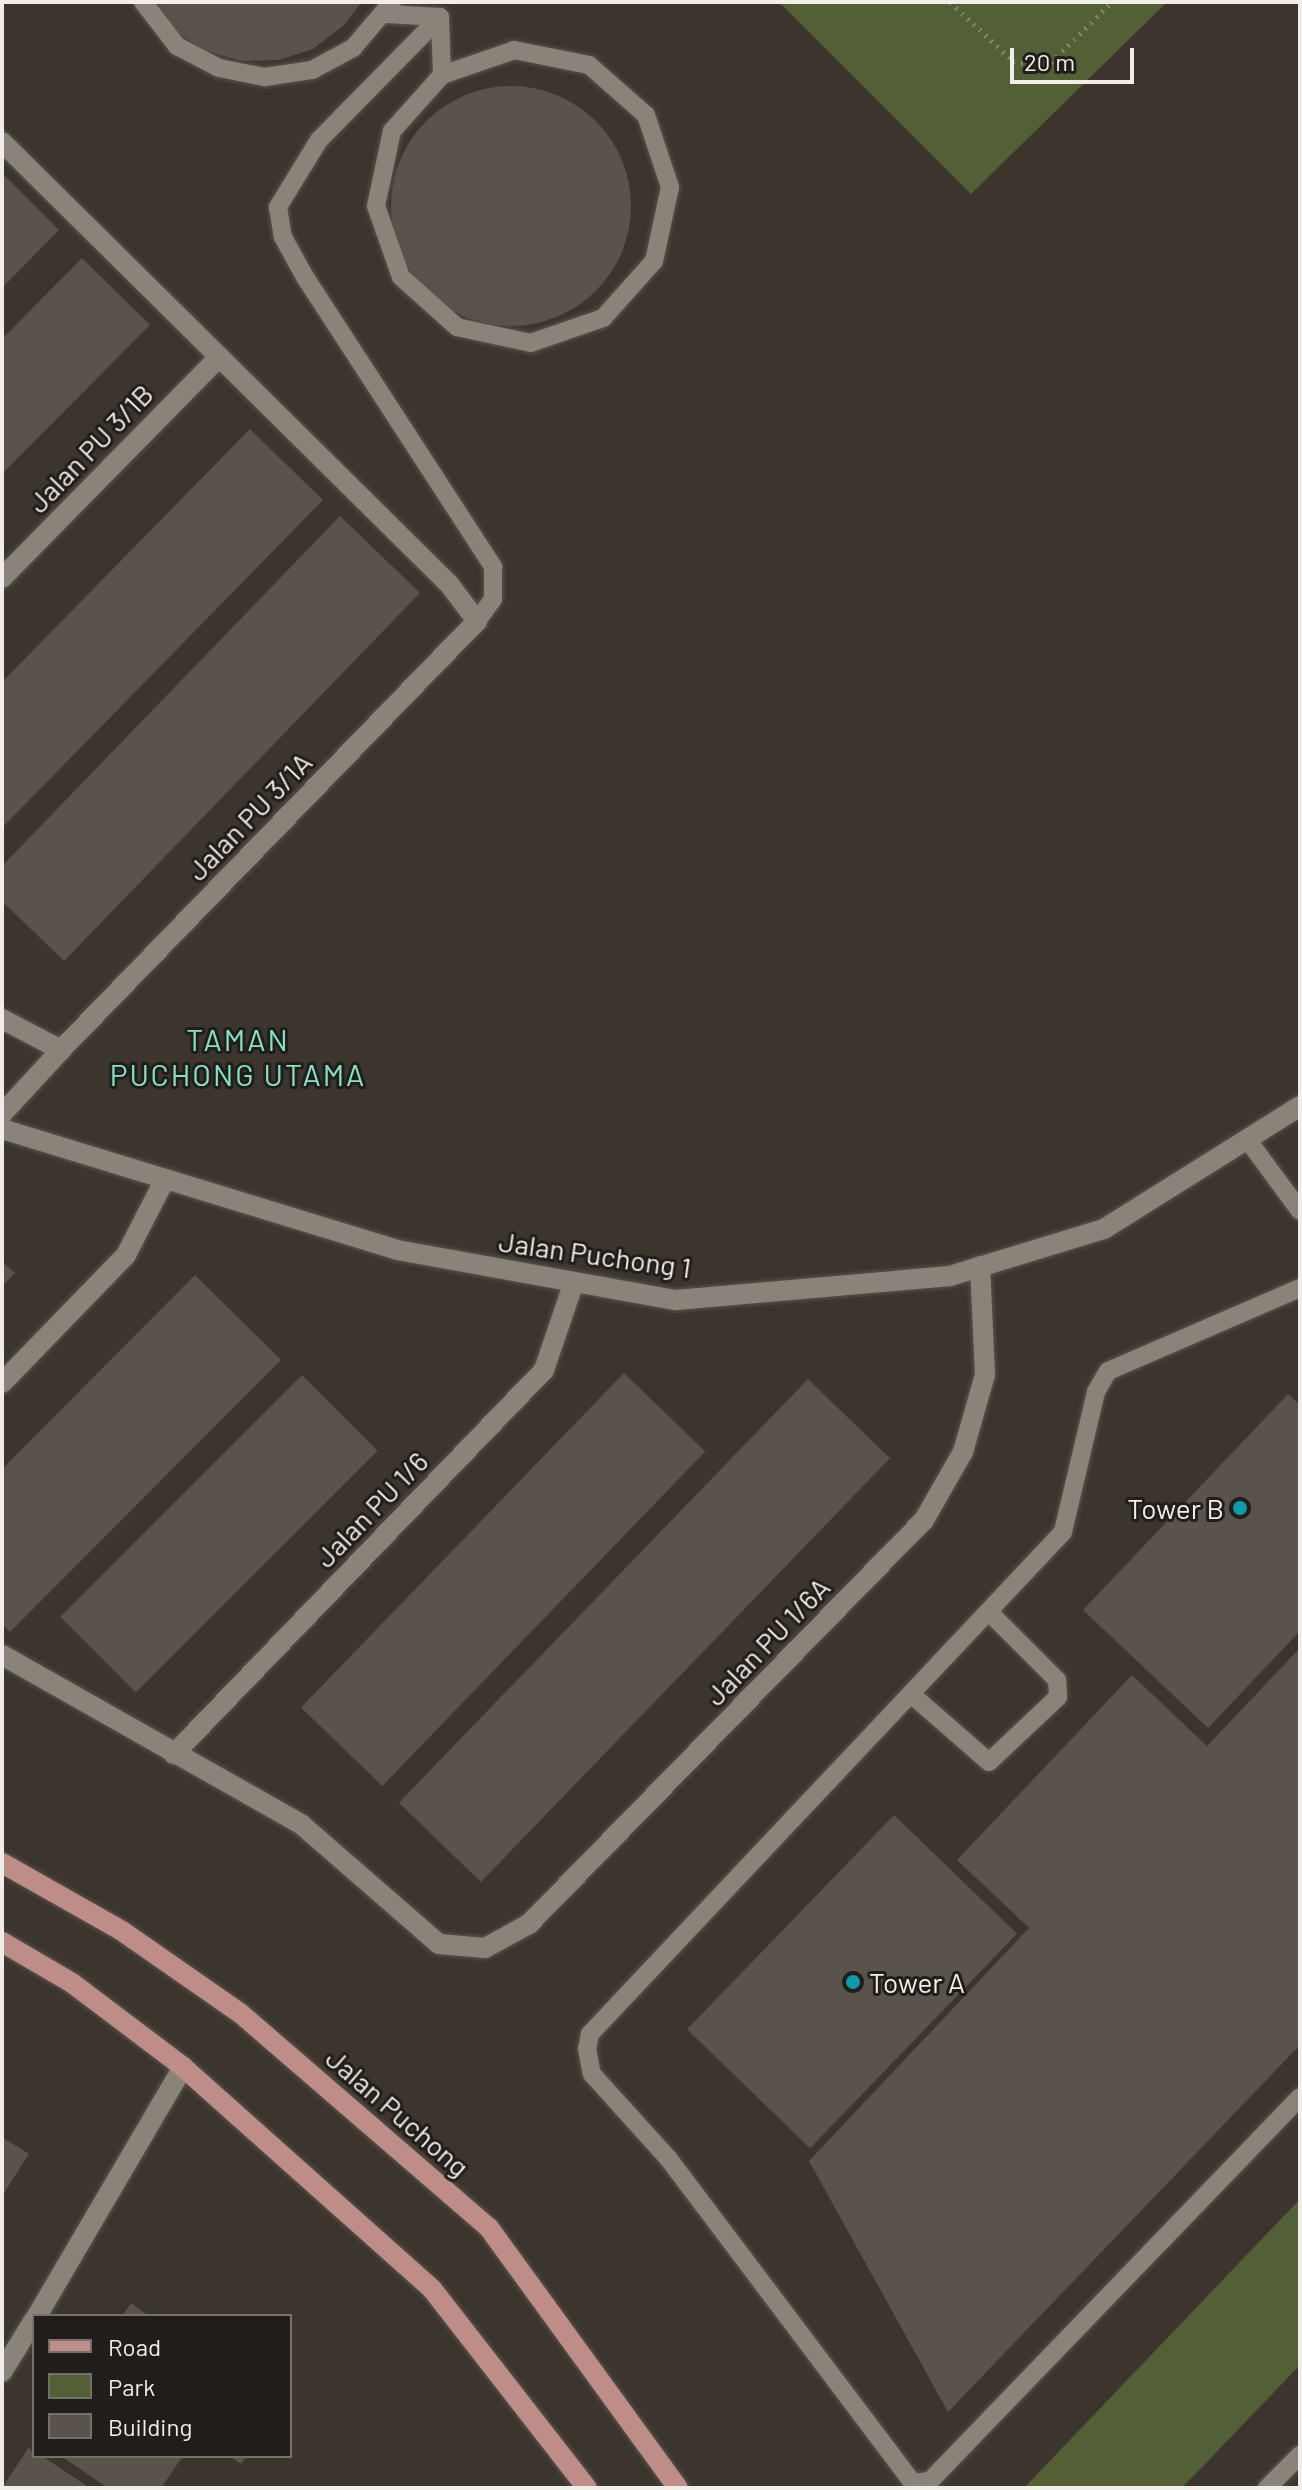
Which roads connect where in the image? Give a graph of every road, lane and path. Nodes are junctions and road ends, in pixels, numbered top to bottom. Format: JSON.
{"nodes":[{"id":1,"x":143,"y":2,"type":"edge"},
{"id":2,"x":950,"y":2,"type":"edge"},
{"id":3,"x":1112,"y":2,"type":"edge"},
{"id":4,"x":389,"y":8,"type":"edge"},
{"id":5,"x":440,"y":17,"type":"junction"},
{"id":6,"x":442,"y":75,"type":"junction"},
{"id":7,"x":2,"y":142,"type":"edge"},
{"id":8,"x":219,"y":357,"type":"junction"},
{"id":9,"x":2,"y":578,"type":"edge"},
{"id":10,"x":477,"y":621,"type":"junction"},
{"id":11,"x":2,"y":1019,"type":"edge"},
{"id":12,"x":61,"y":1050,"type":"junction"},
{"id":13,"x":1300,"y":1106,"type":"edge"},
{"id":14,"x":2,"y":1114,"type":"edge"},
{"id":15,"x":2,"y":1129,"type":"edge"},
{"id":16,"x":1247,"y":1139,"type":"junction"},
{"id":17,"x":165,"y":1179,"type":"junction"},
{"id":18,"x":1300,"y":1211,"type":"edge"},
{"id":19,"x":980,"y":1266,"type":"junction"},
{"id":20,"x":574,"y":1282,"type":"junction"},
{"id":21,"x":1300,"y":1288,"type":"edge"},
{"id":22,"x":2,"y":1383,"type":"edge"},
{"id":23,"x":990,"y":1613,"type":"junction"},
{"id":24,"x":2,"y":1655,"type":"edge"},
{"id":25,"x":912,"y":1695,"type":"junction"},
{"id":26,"x":174,"y":1754,"type":"junction"},
{"id":27,"x":2,"y":1863,"type":"edge"},
{"id":28,"x":2,"y":1942,"type":"edge"},
{"id":29,"x":183,"y":2067,"type":"junction"},
{"id":30,"x":1300,"y":2097,"type":"edge"},
{"id":31,"x":37,"y":2314,"type":"edge"},
{"id":32,"x":32,"y":2323,"type":"edge"},
{"id":33,"x":2,"y":2372,"type":"edge"},
{"id":34,"x":1300,"y":2455,"type":"edge"},
{"id":35,"x":571,"y":2466,"type":"junction"},
{"id":36,"x":572,"y":2488,"type":"edge"},
{"id":37,"x":587,"y":2488,"type":"edge"},
{"id":38,"x":678,"y":2488,"type":"edge"},
{"id":39,"x":1267,"y":2488,"type":"edge"}],
"edges":[{"from":1,"to":4,"type":"lane"},
{"from":2,"to":3,"type":"path"},
{"from":4,"to":5,"type":"lane"},
{"from":5,"to":6,"type":"lane"},
{"from":5,"to":10,"type":"lane"},
{"from":6,"to":6,"type":"lane"},
{"from":7,"to":8,"type":"street"},
{"from":8,"to":9,"type":"street","name":"Jalan PU 3/1B"},
{"from":8,"to":10,"type":"street"},
{"from":10,"to":12,"type":"street","name":"Jalan PU 3/1A"},
{"from":11,"to":12,"type":"street"},
{"from":12,"to":14,"type":"street","name":"Jalan PU 3/1A"},
{"from":13,"to":16,"type":"street","name":"Jalan Puchong 1"},
{"from":15,"to":17,"type":"street","name":"Jalan Puchong 1"},
{"from":16,"to":18,"type":"lane"},
{"from":16,"to":19,"type":"street","name":"Jalan Puchong 1"},
{"from":17,"to":20,"type":"street","name":"Jalan Puchong 1"},
{"from":17,"to":22,"type":"street"},
{"from":19,"to":20,"type":"street","name":"Jalan Puchong 1"},
{"from":19,"to":26,"type":"street","name":"Jalan PU 1/6A"},
{"from":20,"to":26,"type":"street","name":"Jalan PU 1/6"},
{"from":21,"to":23,"type":"lane"},
{"from":23,"to":25,"type":"lane"},
{"from":23,"to":25,"type":"lane"},
{"from":24,"to":26,"type":"street"},
{"from":25,"to":30,"type":"lane"},
{"from":27,"to":38,"type":"main road","name":"Jalan Puchong"},
{"from":28,"to":29,"type":"main road"},
{"from":29,"to":31,"type":"street"},
{"from":29,"to":35,"type":"main road"},
{"from":32,"to":33,"type":"street"},
{"from":34,"to":39,"type":"lane"},
{"from":35,"to":36,"type":"main road"},
{"from":35,"to":37,"type":"main road"}]}
